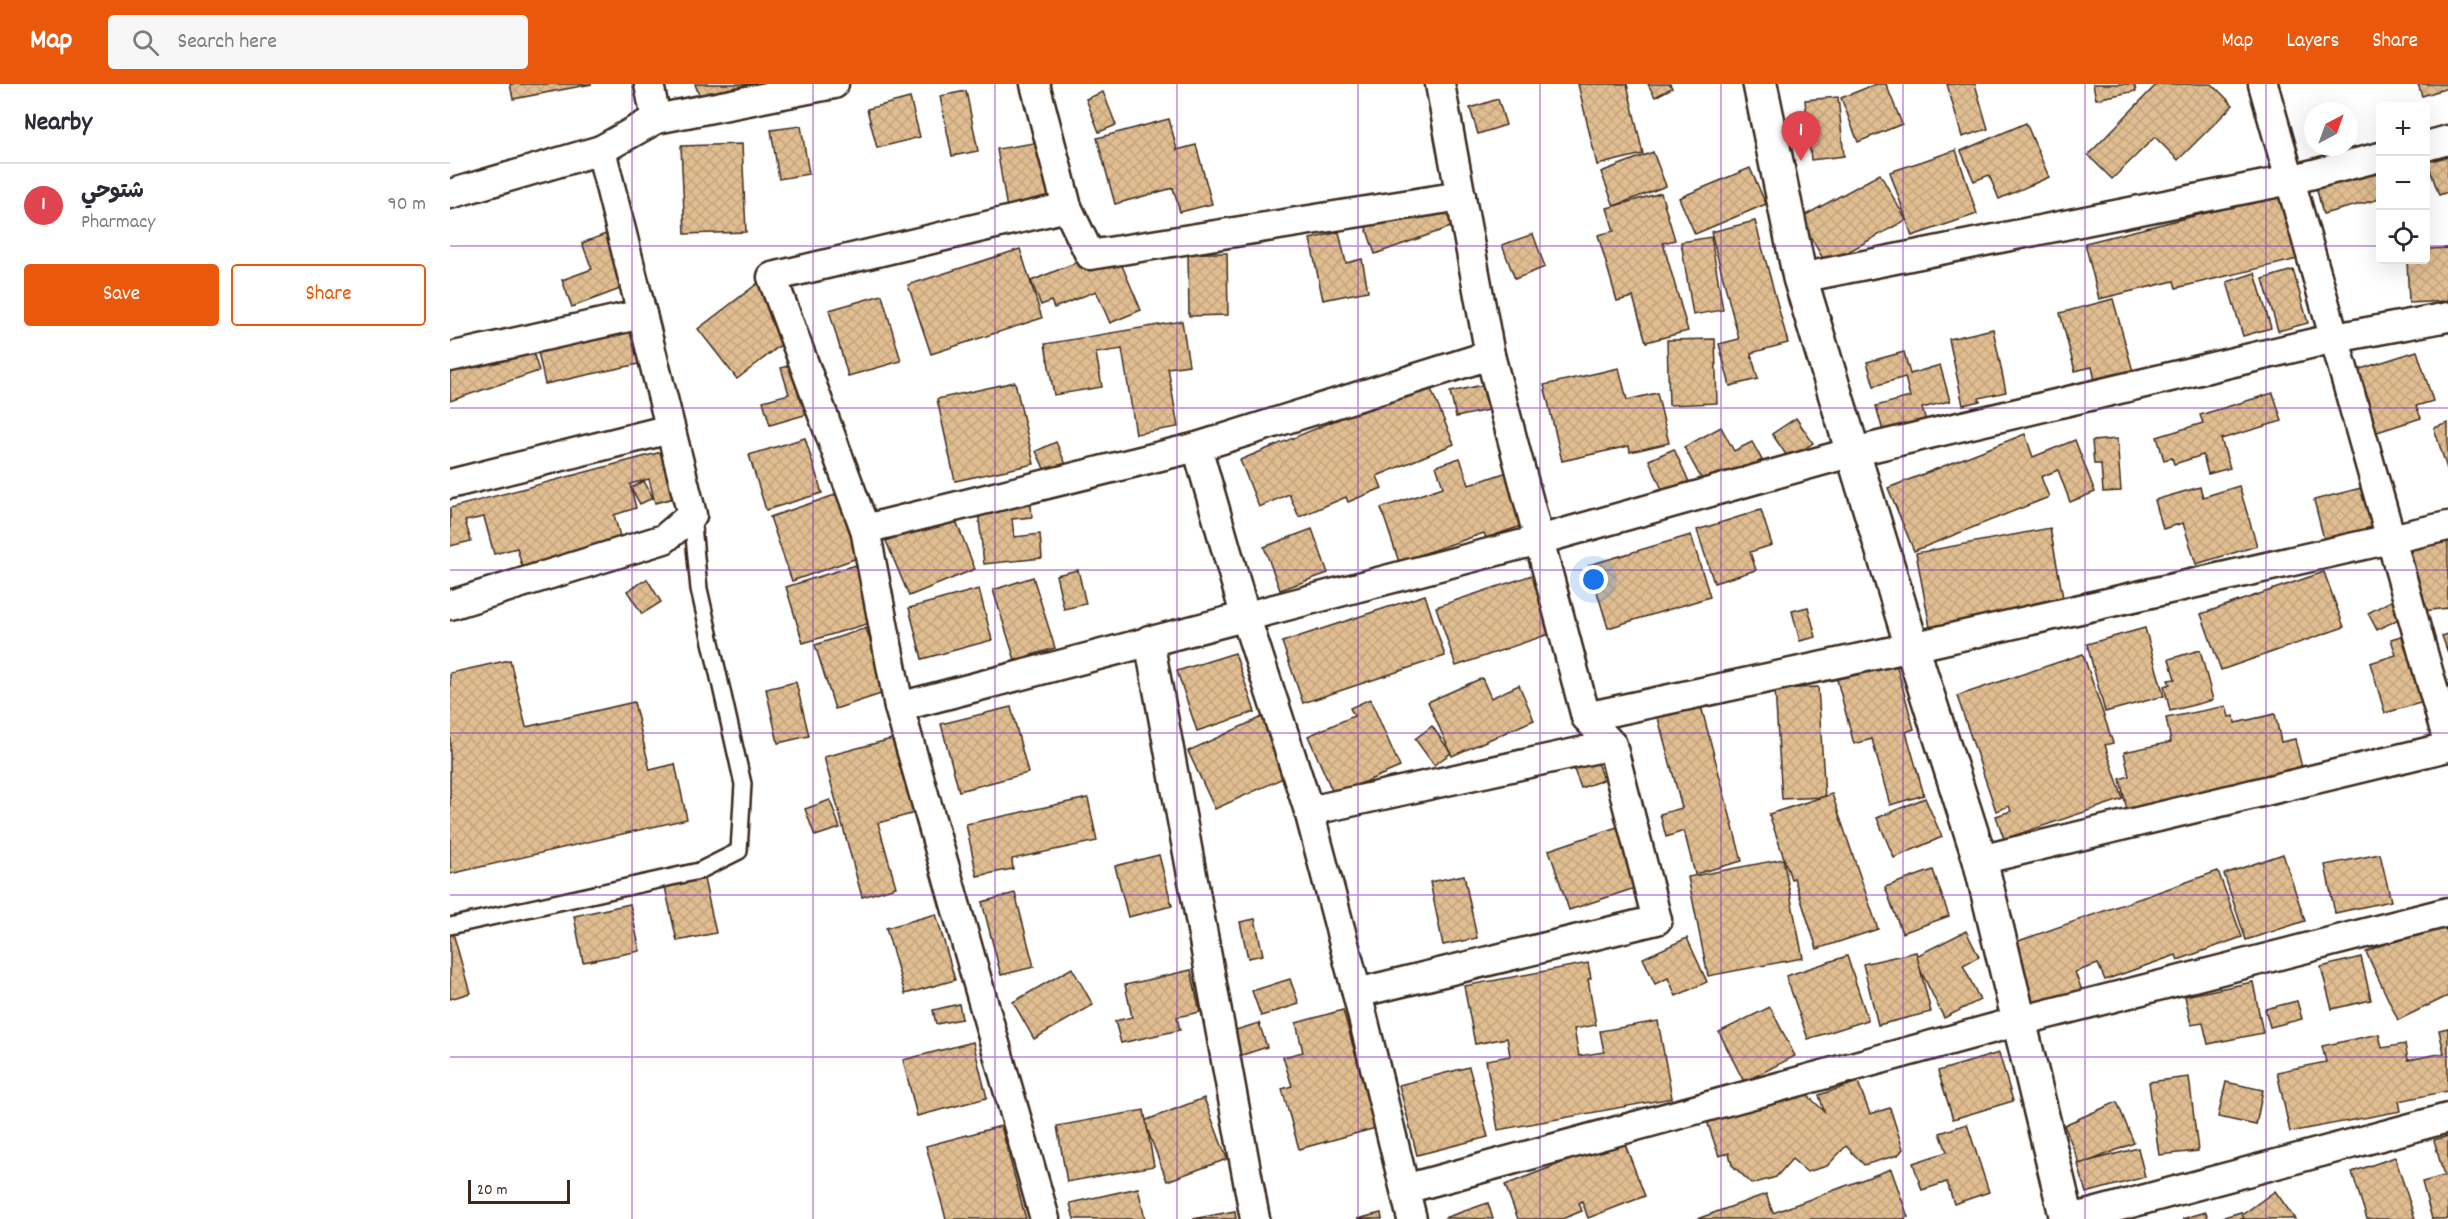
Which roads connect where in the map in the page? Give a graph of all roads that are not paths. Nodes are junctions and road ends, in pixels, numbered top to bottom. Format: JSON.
{"nodes":[{"id":1,"x":649,"y":84,"type":"edge"},
{"id":2,"x":834,"y":84,"type":"edge"},
{"id":3,"x":1035,"y":84,"type":"edge"},
{"id":4,"x":1440,"y":84,"type":"edge"},
{"id":5,"x":1760,"y":84,"type":"edge"},
{"id":6,"x":2264,"y":84,"type":"edge"},
{"id":7,"x":656,"y":119,"type":"junction"},
{"id":8,"x":2448,"y":140,"type":"edge"},
{"id":9,"x":2430,"y":145,"type":"edge"},
{"id":10,"x":601,"y":150,"type":"junction"},
{"id":11,"x":2376,"y":159,"type":"edge"},
{"id":12,"x":2290,"y":180,"type":"junction"},
{"id":13,"x":450,"y":194,"type":"edge"},
{"id":14,"x":1461,"y":196,"type":"junction"},
{"id":15,"x":1067,"y":207,"type":"junction"},
{"id":16,"x":1800,"y":278,"type":"junction"},
{"id":17,"x":642,"y":314,"type":"junction"},
{"id":18,"x":2448,"y":317,"type":"edge"},
{"id":19,"x":2335,"y":338,"type":"junction"},
{"id":20,"x":1490,"y":356,"type":"junction"},
{"id":21,"x":450,"y":357,"type":"edge"},
{"id":22,"x":670,"y":429,"type":"junction"},
{"id":23,"x":1197,"y":447,"type":"junction"},
{"id":24,"x":1853,"y":452,"type":"junction"},
{"id":25,"x":450,"y":484,"type":"edge"},
{"id":26,"x":692,"y":515,"type":"junction"},
{"id":27,"x":2448,"y":526,"type":"edge"},
{"id":28,"x":865,"y":529,"type":"junction"},
{"id":29,"x":2392,"y":539,"type":"junction"},
{"id":30,"x":1539,"y":540,"type":"junction"},
{"id":31,"x":450,"y":605,"type":"edge"},
{"id":32,"x":1245,"y":615,"type":"junction"},
{"id":33,"x":1149,"y":640,"type":"junction"},
{"id":34,"x":1911,"y":647,"type":"junction"},
{"id":35,"x":899,"y":707,"type":"junction"},
{"id":36,"x":1586,"y":717,"type":"junction"},
{"id":37,"x":2448,"y":742,"type":"edge"},
{"id":38,"x":1612,"y":745,"type":"junction"},
{"id":39,"x":2448,"y":747,"type":"edge"},
{"id":40,"x":1309,"y":812,"type":"junction"},
{"id":41,"x":1980,"y":860,"type":"junction"},
{"id":42,"x":2448,"y":912,"type":"edge"},
{"id":43,"x":450,"y":926,"type":"edge"},
{"id":44,"x":1357,"y":993,"type":"junction"},
{"id":45,"x":2020,"y":1021,"type":"junction"},
{"id":46,"x":2448,"y":1118,"type":"edge"},
{"id":47,"x":1405,"y":1189,"type":"junction"},
{"id":48,"x":1046,"y":1219,"type":"edge"},
{"id":49,"x":1255,"y":1219,"type":"edge"},
{"id":50,"x":1412,"y":1219,"type":"edge"},
{"id":51,"x":2069,"y":1219,"type":"edge"}],
"edges":[{"from":1,"to":7,"type":"street"},
{"from":2,"to":7,"type":"street"},
{"from":3,"to":15,"type":"street"},
{"from":4,"to":14,"type":"street"},
{"from":5,"to":16,"type":"street"},
{"from":6,"to":12,"type":"street"},
{"from":7,"to":10,"type":"street"},
{"from":8,"to":9,"type":"street"},
{"from":10,"to":13,"type":"street"},
{"from":10,"to":17,"type":"street"},
{"from":11,"to":12,"type":"street"},
{"from":12,"to":16,"type":"street"},
{"from":12,"to":19,"type":"street"},
{"from":14,"to":15,"type":"street"},
{"from":14,"to":20,"type":"street"},
{"from":15,"to":28,"type":"street"},
{"from":16,"to":24,"type":"street"},
{"from":17,"to":21,"type":"street"},
{"from":17,"to":22,"type":"street"},
{"from":18,"to":19,"type":"street"},
{"from":19,"to":24,"type":"street"},
{"from":19,"to":29,"type":"street"},
{"from":20,"to":23,"type":"street"},
{"from":20,"to":30,"type":"street"},
{"from":22,"to":25,"type":"street"},
{"from":22,"to":26,"type":"street"},
{"from":23,"to":28,"type":"street"},
{"from":23,"to":32,"type":"street"},
{"from":24,"to":30,"type":"street"},
{"from":24,"to":34,"type":"street"},
{"from":26,"to":31,"type":"street"},
{"from":26,"to":43,"type":"lane"},
{"from":27,"to":29,"type":"street"},
{"from":28,"to":35,"type":"street"},
{"from":29,"to":34,"type":"street"},
{"from":29,"to":37,"type":"street"},
{"from":30,"to":32,"type":"street"},
{"from":30,"to":36,"type":"street"},
{"from":32,"to":33,"type":"street"},
{"from":32,"to":40,"type":"street"},
{"from":33,"to":35,"type":"street"},
{"from":33,"to":49,"type":"street"},
{"from":34,"to":36,"type":"street"},
{"from":34,"to":41,"type":"street"},
{"from":35,"to":48,"type":"street"},
{"from":36,"to":38,"type":"street"},
{"from":38,"to":40,"type":"street"},
{"from":38,"to":44,"type":"street"},
{"from":39,"to":41,"type":"street"},
{"from":40,"to":44,"type":"street"},
{"from":41,"to":45,"type":"street"},
{"from":42,"to":45,"type":"street"},
{"from":44,"to":47,"type":"street"},
{"from":45,"to":47,"type":"street"},
{"from":45,"to":51,"type":"street"},
{"from":46,"to":51,"type":"street"},
{"from":47,"to":50,"type":"street"}]}
